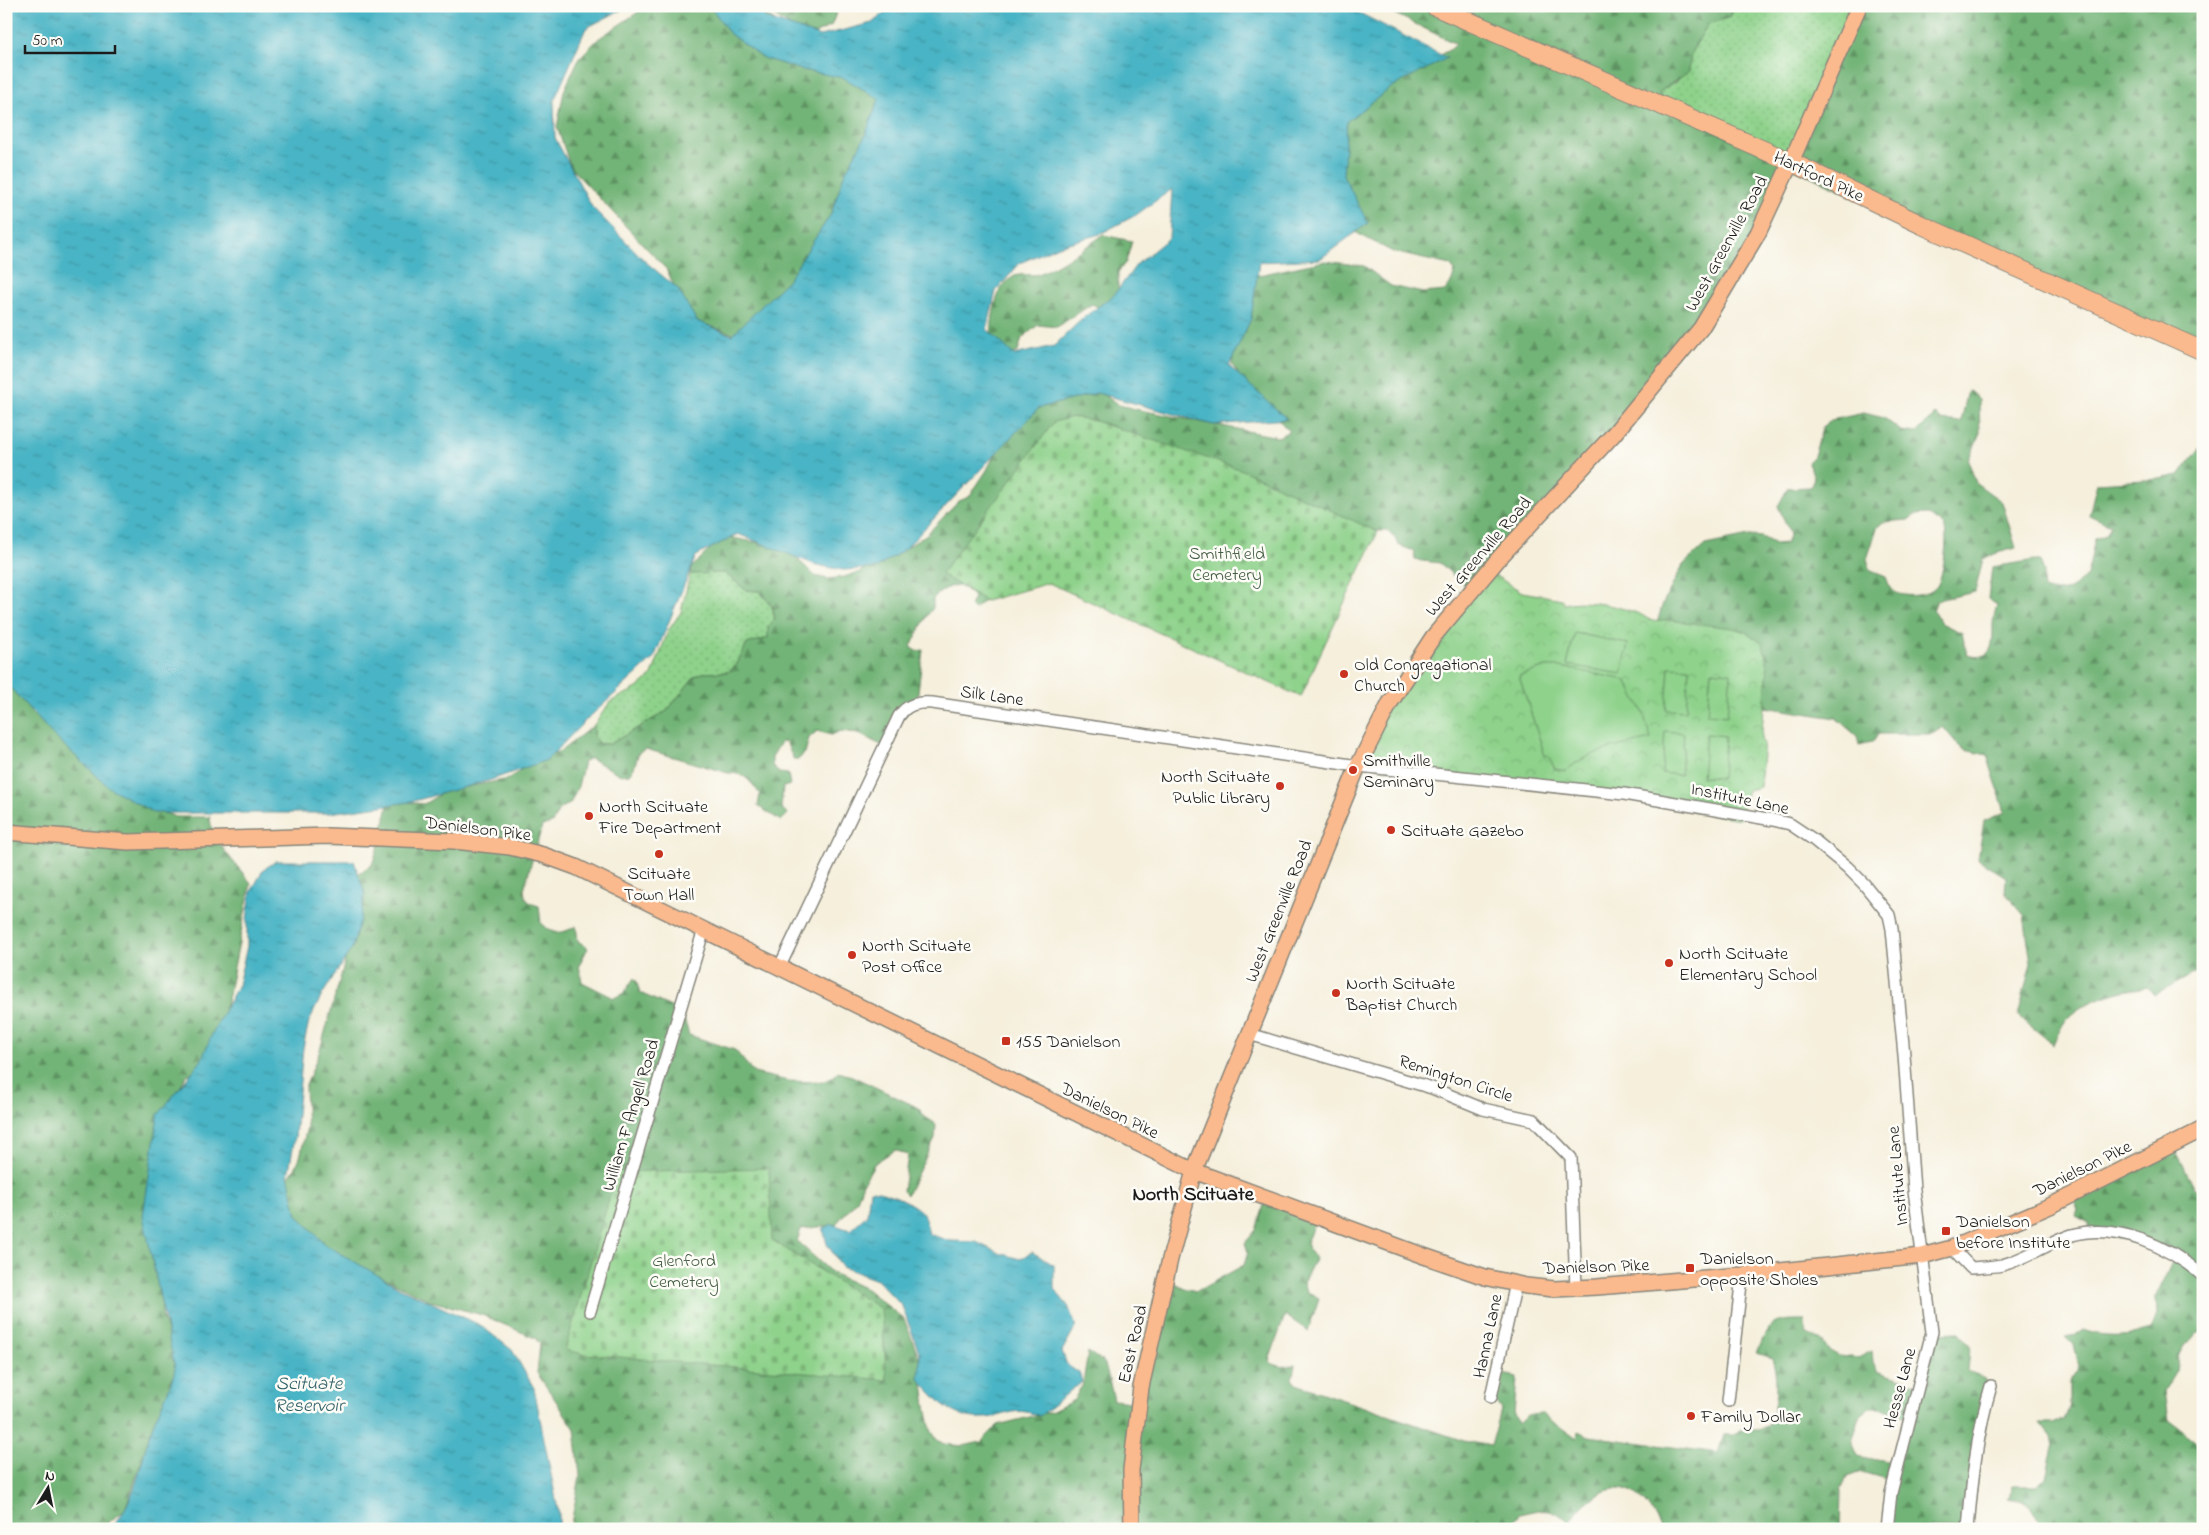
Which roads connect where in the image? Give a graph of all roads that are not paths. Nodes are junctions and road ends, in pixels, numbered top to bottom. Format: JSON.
{"nodes":[{"id":1,"x":1434,"y":6,"type":"edge"},
{"id":2,"x":1859,"y":6,"type":"edge"},
{"id":3,"x":1792,"y":162,"type":"junction"},
{"id":4,"x":2203,"y":351,"type":"edge"},
{"id":5,"x":1358,"y":766,"type":"junction"},
{"id":6,"x":6,"y":832,"type":"edge"},
{"id":7,"x":704,"y":929,"type":"junction"},
{"id":8,"x":780,"y":966,"type":"junction"},
{"id":9,"x":1249,"y":1034,"type":"junction"},
{"id":10,"x":2203,"y":1129,"type":"edge"},
{"id":11,"x":1194,"y":1171,"type":"junction"},
{"id":12,"x":1952,"y":1248,"type":"junction"},
{"id":13,"x":1922,"y":1256,"type":"junction"},
{"id":14,"x":1742,"y":1275,"type":"junction"},
{"id":15,"x":2203,"y":1276,"type":"edge"},
{"id":16,"x":1516,"y":1283,"type":"junction"},
{"id":17,"x":1576,"y":1288,"type":"junction"},
{"id":18,"x":590,"y":1311,"type":"dead end"},
{"id":19,"x":1991,"y":1386,"type":"dead end"},
{"id":20,"x":1491,"y":1397,"type":"dead end"},
{"id":21,"x":1728,"y":1401,"type":"dead end"},
{"id":22,"x":1132,"y":1529,"type":"edge"},
{"id":23,"x":1888,"y":1529,"type":"edge"},
{"id":24,"x":1968,"y":1529,"type":"edge"}],
"edges":[{"from":1,"to":3,"type":"highway","name":"Hartford Pike"},
{"from":2,"to":3,"type":"main road","name":"West Greenville Road"},
{"from":3,"to":4,"type":"highway","name":"Hartford Pike"},
{"from":3,"to":5,"type":"main road","name":"West Greenville Road"},
{"from":5,"to":8,"type":"street","name":"Silk Lane"},
{"from":5,"to":9,"type":"main road","name":"West Greenville Road"},
{"from":5,"to":13,"type":"street","name":"Institute Lane"},
{"from":6,"to":7,"type":"main road","name":"Danielson Pike"},
{"from":7,"to":8,"type":"main road","name":"Danielson Pike"},
{"from":7,"to":18,"type":"street","name":"William F Angell Road"},
{"from":8,"to":11,"type":"main road","name":"Danielson Pike"},
{"from":9,"to":11,"type":"main road","name":"West Greenville Road"},
{"from":9,"to":17,"type":"street","name":"Remington Circle"},
{"from":10,"to":12,"type":"main road","name":"Danielson Pike"},
{"from":11,"to":16,"type":"main road","name":"Danielson Pike"},
{"from":11,"to":22,"type":"main road","name":"East Road"},
{"from":12,"to":13,"type":"main road","name":"Danielson Pike"},
{"from":12,"to":15,"type":"street"},
{"from":13,"to":14,"type":"main road","name":"Danielson Pike"},
{"from":13,"to":23,"type":"street","name":"Hesse Lane"},
{"from":14,"to":17,"type":"main road","name":"Danielson Pike"},
{"from":14,"to":21,"type":"street"},
{"from":16,"to":17,"type":"main road","name":"Danielson Pike"},
{"from":16,"to":20,"type":"street","name":"Hanna Lane"},
{"from":19,"to":24,"type":"street"}]}
